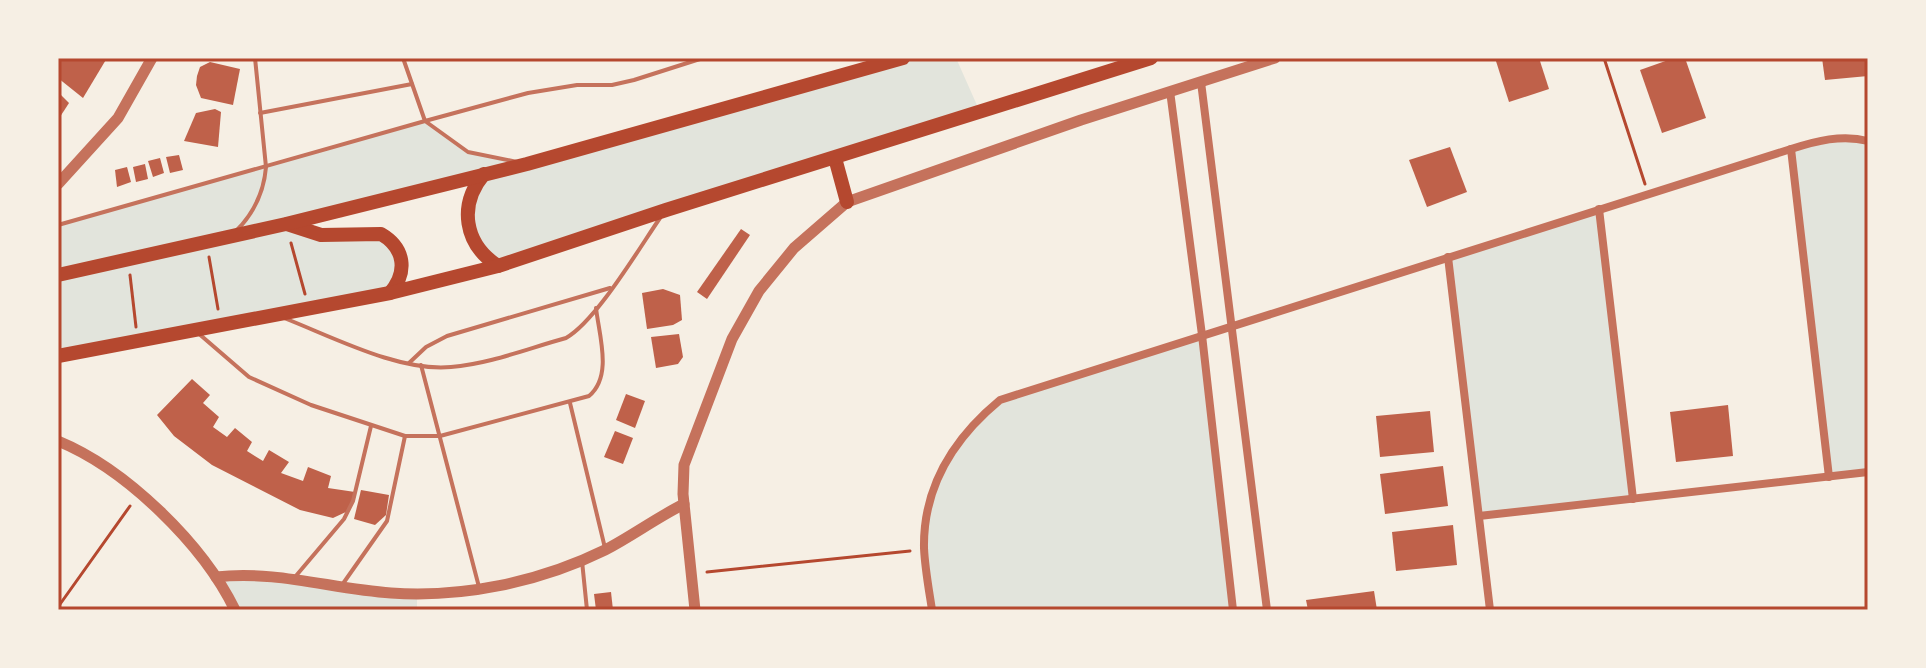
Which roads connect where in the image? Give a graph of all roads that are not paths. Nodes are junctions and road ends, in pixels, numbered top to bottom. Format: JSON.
{"nodes":[{"id":1,"x":152,"y":58,"type":"edge"},
{"id":2,"x":255,"y":58,"type":"edge"},
{"id":3,"x":403,"y":58,"type":"edge"},
{"id":4,"x":703,"y":58,"type":"edge"},
{"id":5,"x":903,"y":58,"type":"edge"},
{"id":6,"x":1151,"y":58,"type":"edge"},
{"id":7,"x":1275,"y":58,"type":"edge"},
{"id":8,"x":1201,"y":82,"type":"junction"},
{"id":9,"x":412,"y":84,"type":"junction"},
{"id":10,"x":1170,"y":91,"type":"junction"},
{"id":11,"x":260,"y":113,"type":"junction"},
{"id":12,"x":425,"y":121,"type":"junction"},
{"id":13,"x":1868,"y":141,"type":"edge"},
{"id":14,"x":1791,"y":149,"type":"junction"},
{"id":15,"x":835,"y":158,"type":"junction"},
{"id":16,"x":527,"y":164,"type":"junction"},
{"id":17,"x":266,"y":167,"type":"junction"},
{"id":18,"x":484,"y":174,"type":"junction"},
{"id":19,"x":58,"y":184,"type":"edge"},
{"id":20,"x":847,"y":202,"type":"junction"},
{"id":21,"x":1599,"y":209,"type":"junction"},
{"id":22,"x":666,"y":210,"type":"junction"},
{"id":23,"x":286,"y":224,"type":"junction"},
{"id":24,"x":58,"y":225,"type":"edge"},
{"id":25,"x":231,"y":236,"type":"junction"},
{"id":26,"x":1448,"y":257,"type":"junction"},
{"id":27,"x":498,"y":266,"type":"junction"},
{"id":28,"x":58,"y":275,"type":"edge"},
{"id":29,"x":611,"y":288,"type":"junction"},
{"id":30,"x":390,"y":293,"type":"junction"},
{"id":31,"x":596,"y":308,"type":"junction"},
{"id":32,"x":278,"y":316,"type":"junction"},
{"id":33,"x":1232,"y":326,"type":"junction"},
{"id":34,"x":196,"y":331,"type":"junction"},
{"id":35,"x":1202,"y":335,"type":"junction"},
{"id":36,"x":58,"y":356,"type":"edge"},
{"id":37,"x":409,"y":363,"type":"junction"},
{"id":38,"x":421,"y":365,"type":"junction"},
{"id":39,"x":570,"y":403,"type":"junction"},
{"id":40,"x":371,"y":426,"type":"junction"},
{"id":41,"x":405,"y":436,"type":"junction"},
{"id":42,"x":440,"y":436,"type":"junction"},
{"id":43,"x":58,"y":441,"type":"edge"},
{"id":44,"x":1868,"y":472,"type":"edge"},
{"id":45,"x":1829,"y":477,"type":"junction"},
{"id":46,"x":1633,"y":499,"type":"junction"},
{"id":47,"x":684,"y":504,"type":"junction"},
{"id":48,"x":1479,"y":516,"type":"junction"},
{"id":49,"x":605,"y":550,"type":"junction"},
{"id":50,"x":582,"y":560,"type":"junction"},
{"id":51,"x":216,"y":577,"type":"junction"},
{"id":52,"x":294,"y":578,"type":"junction"},
{"id":53,"x":340,"y":588,"type":"junction"},
{"id":54,"x":479,"y":589,"type":"junction"},
{"id":55,"x":235,"y":610,"type":"edge"},
{"id":56,"x":587,"y":610,"type":"edge"},
{"id":57,"x":695,"y":610,"type":"edge"},
{"id":58,"x":932,"y":610,"type":"edge"},
{"id":59,"x":1233,"y":610,"type":"edge"},
{"id":60,"x":1267,"y":610,"type":"edge"},
{"id":61,"x":1490,"y":610,"type":"edge"}],
"edges":[{"from":1,"to":19,"type":"street"},
{"from":2,"to":11,"type":"lane"},
{"from":3,"to":9,"type":"lane"},
{"from":4,"to":12,"type":"lane"},
{"from":5,"to":16,"type":"main road"},
{"from":6,"to":15,"type":"main road"},
{"from":7,"to":8,"type":"street"},
{"from":8,"to":10,"type":"street"},
{"from":8,"to":33,"type":"street"},
{"from":9,"to":11,"type":"lane"},
{"from":9,"to":12,"type":"lane"},
{"from":10,"to":20,"type":"street"},
{"from":10,"to":35,"type":"street"},
{"from":11,"to":17,"type":"lane"},
{"from":12,"to":16,"type":"lane"},
{"from":12,"to":17,"type":"lane"},
{"from":13,"to":14,"type":"street"},
{"from":14,"to":21,"type":"street"},
{"from":14,"to":45,"type":"street"},
{"from":15,"to":20,"type":"main road"},
{"from":15,"to":22,"type":"main road"},
{"from":16,"to":18,"type":"main road"},
{"from":17,"to":24,"type":"lane"},
{"from":17,"to":25,"type":"lane"},
{"from":18,"to":23,"type":"main road"},
{"from":18,"to":27,"type":"main road"},
{"from":20,"to":47,"type":"street"},
{"from":21,"to":26,"type":"street"},
{"from":21,"to":46,"type":"street"},
{"from":22,"to":27,"type":"main road"},
{"from":22,"to":29,"type":"lane"},
{"from":23,"to":25,"type":"main road"},
{"from":23,"to":30,"type":"main road"},
{"from":25,"to":28,"type":"main road"},
{"from":26,"to":33,"type":"street"},
{"from":26,"to":48,"type":"street"},
{"from":27,"to":30,"type":"main road"},
{"from":29,"to":31,"type":"lane"},
{"from":29,"to":37,"type":"lane"},
{"from":30,"to":32,"type":"main road"},
{"from":31,"to":38,"type":"lane"},
{"from":31,"to":39,"type":"lane"},
{"from":32,"to":34,"type":"main road"},
{"from":32,"to":37,"type":"lane"},
{"from":33,"to":35,"type":"street"},
{"from":33,"to":60,"type":"street"},
{"from":34,"to":36,"type":"main road"},
{"from":34,"to":40,"type":"lane"},
{"from":35,"to":58,"type":"street"},
{"from":35,"to":59,"type":"street"},
{"from":37,"to":38,"type":"lane"},
{"from":38,"to":42,"type":"lane"},
{"from":39,"to":42,"type":"lane"},
{"from":39,"to":49,"type":"lane"},
{"from":40,"to":41,"type":"lane"},
{"from":40,"to":52,"type":"lane"},
{"from":41,"to":42,"type":"lane"},
{"from":41,"to":53,"type":"lane"},
{"from":42,"to":54,"type":"lane"},
{"from":43,"to":51,"type":"street"},
{"from":44,"to":45,"type":"street"},
{"from":45,"to":46,"type":"street"},
{"from":46,"to":48,"type":"street"},
{"from":47,"to":49,"type":"street"},
{"from":47,"to":57,"type":"street"},
{"from":48,"to":61,"type":"street"},
{"from":49,"to":50,"type":"street"},
{"from":50,"to":54,"type":"street"},
{"from":50,"to":56,"type":"lane"},
{"from":51,"to":52,"type":"street"},
{"from":51,"to":55,"type":"street"},
{"from":52,"to":53,"type":"street"},
{"from":53,"to":54,"type":"street"}]}
